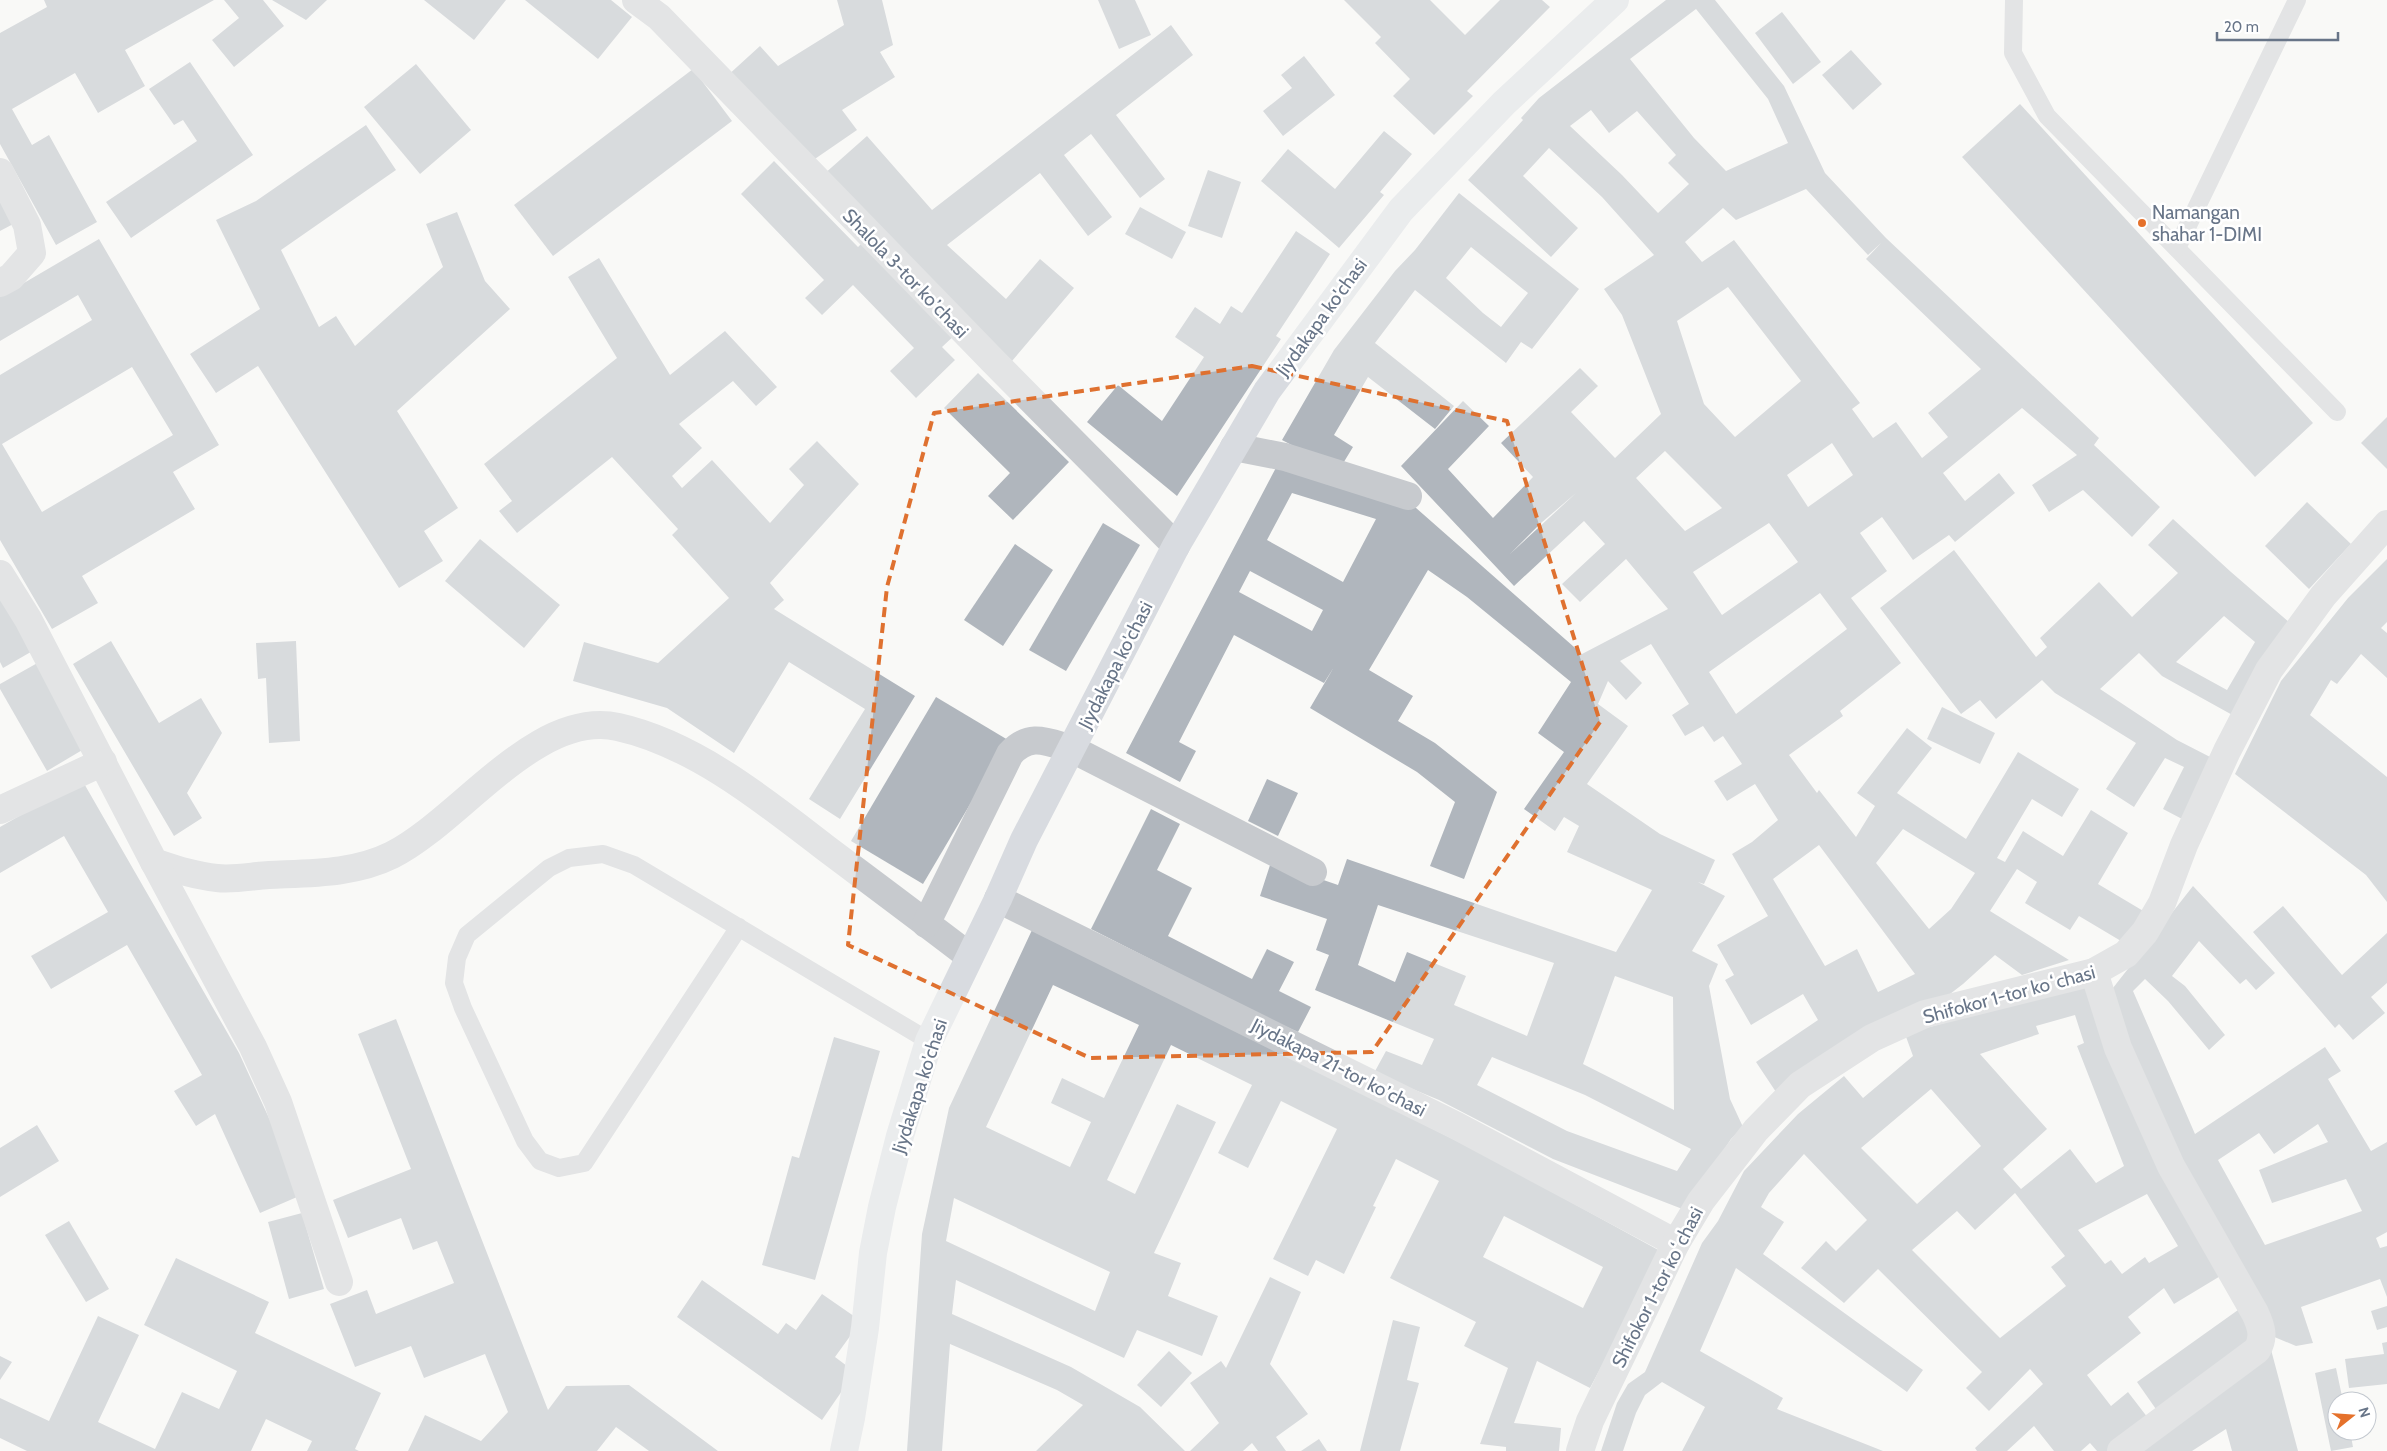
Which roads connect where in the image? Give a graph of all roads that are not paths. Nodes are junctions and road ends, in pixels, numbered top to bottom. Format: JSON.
{"nodes":[{"id":1,"x":636,"y":0,"type":"edge"},
{"id":2,"x":1615,"y":0,"type":"edge"},
{"id":3,"x":2014,"y":0,"type":"edge"},
{"id":4,"x":2297,"y":0,"type":"edge"},
{"id":5,"x":0,"y":172,"type":"edge"},
{"id":6,"x":2177,"y":248,"type":"junction"},
{"id":7,"x":0,"y":283,"type":"edge"},
{"id":8,"x":2337,"y":412,"type":"dead end"},
{"id":9,"x":1234,"y":447,"type":"junction"},
{"id":10,"x":1408,"y":496,"type":"dead end"},
{"id":11,"x":2387,"y":524,"type":"edge"},
{"id":12,"x":1176,"y":546,"type":"junction"},
{"id":13,"x":0,"y":574,"type":"edge"},
{"id":14,"x":1072,"y":749,"type":"junction"},
{"id":15,"x":103,"y":762,"type":"junction"},
{"id":16,"x":0,"y":810,"type":"edge"},
{"id":17,"x":154,"y":862,"type":"junction"},
{"id":18,"x":1313,"y":872,"type":"dead end"},
{"id":19,"x":998,"y":899,"type":"junction"},
{"id":20,"x":926,"y":924,"type":"junction"},
{"id":21,"x":739,"y":927,"type":"junction"},
{"id":22,"x":969,"y":956,"type":"junction"},
{"id":23,"x":2094,"y":972,"type":"junction"},
{"id":24,"x":929,"y":1041,"type":"junction"},
{"id":25,"x":1676,"y":1243,"type":"junction"},
{"id":26,"x":339,"y":1282,"type":"dead end"},
{"id":27,"x":844,"y":1451,"type":"edge"},
{"id":28,"x":1580,"y":1451,"type":"edge"},
{"id":29,"x":2121,"y":1451,"type":"edge"}],
"edges":[{"from":1,"to":12,"type":"street","name":"Shalola 3-tor koʼchasi"},
{"from":2,"to":9,"type":"street","name":"Jiydakapa ko'chasi"},
{"from":3,"to":6,"type":"lane"},
{"from":4,"to":6,"type":"lane"},
{"from":5,"to":7,"type":"street"},
{"from":6,"to":8,"type":"lane"},
{"from":9,"to":10,"type":"street"},
{"from":9,"to":12,"type":"street","name":"Jiydakapa ko'chasi"},
{"from":11,"to":23,"type":"street","name":"Shifokor 1-tor koʻchasi"},
{"from":12,"to":14,"type":"street","name":"Jiydakapa ko'chasi"},
{"from":13,"to":15,"type":"street"},
{"from":14,"to":18,"type":"street"},
{"from":14,"to":19,"type":"street","name":"Jiydakapa ko'chasi"},
{"from":14,"to":20,"type":"street"},
{"from":15,"to":16,"type":"street"},
{"from":15,"to":17,"type":"street"},
{"from":17,"to":20,"type":"street"},
{"from":17,"to":26,"type":"street"},
{"from":19,"to":22,"type":"street","name":"Jiydakapa ko'chasi"},
{"from":19,"to":25,"type":"street","name":"Jiydakapa 21-tor koʼchasi"},
{"from":20,"to":22,"type":"street"},
{"from":21,"to":21,"type":"lane"},
{"from":21,"to":24,"type":"lane"},
{"from":22,"to":24,"type":"street","name":"Jiydakapa ko'chasi"},
{"from":23,"to":25,"type":"street","name":"Shifokor 1-tor koʻchasi"},
{"from":23,"to":29,"type":"street"},
{"from":24,"to":27,"type":"street","name":"Jiydakapa ko'chasi"},
{"from":25,"to":28,"type":"street","name":"Shifokor 1-tor koʻchasi"}]}
